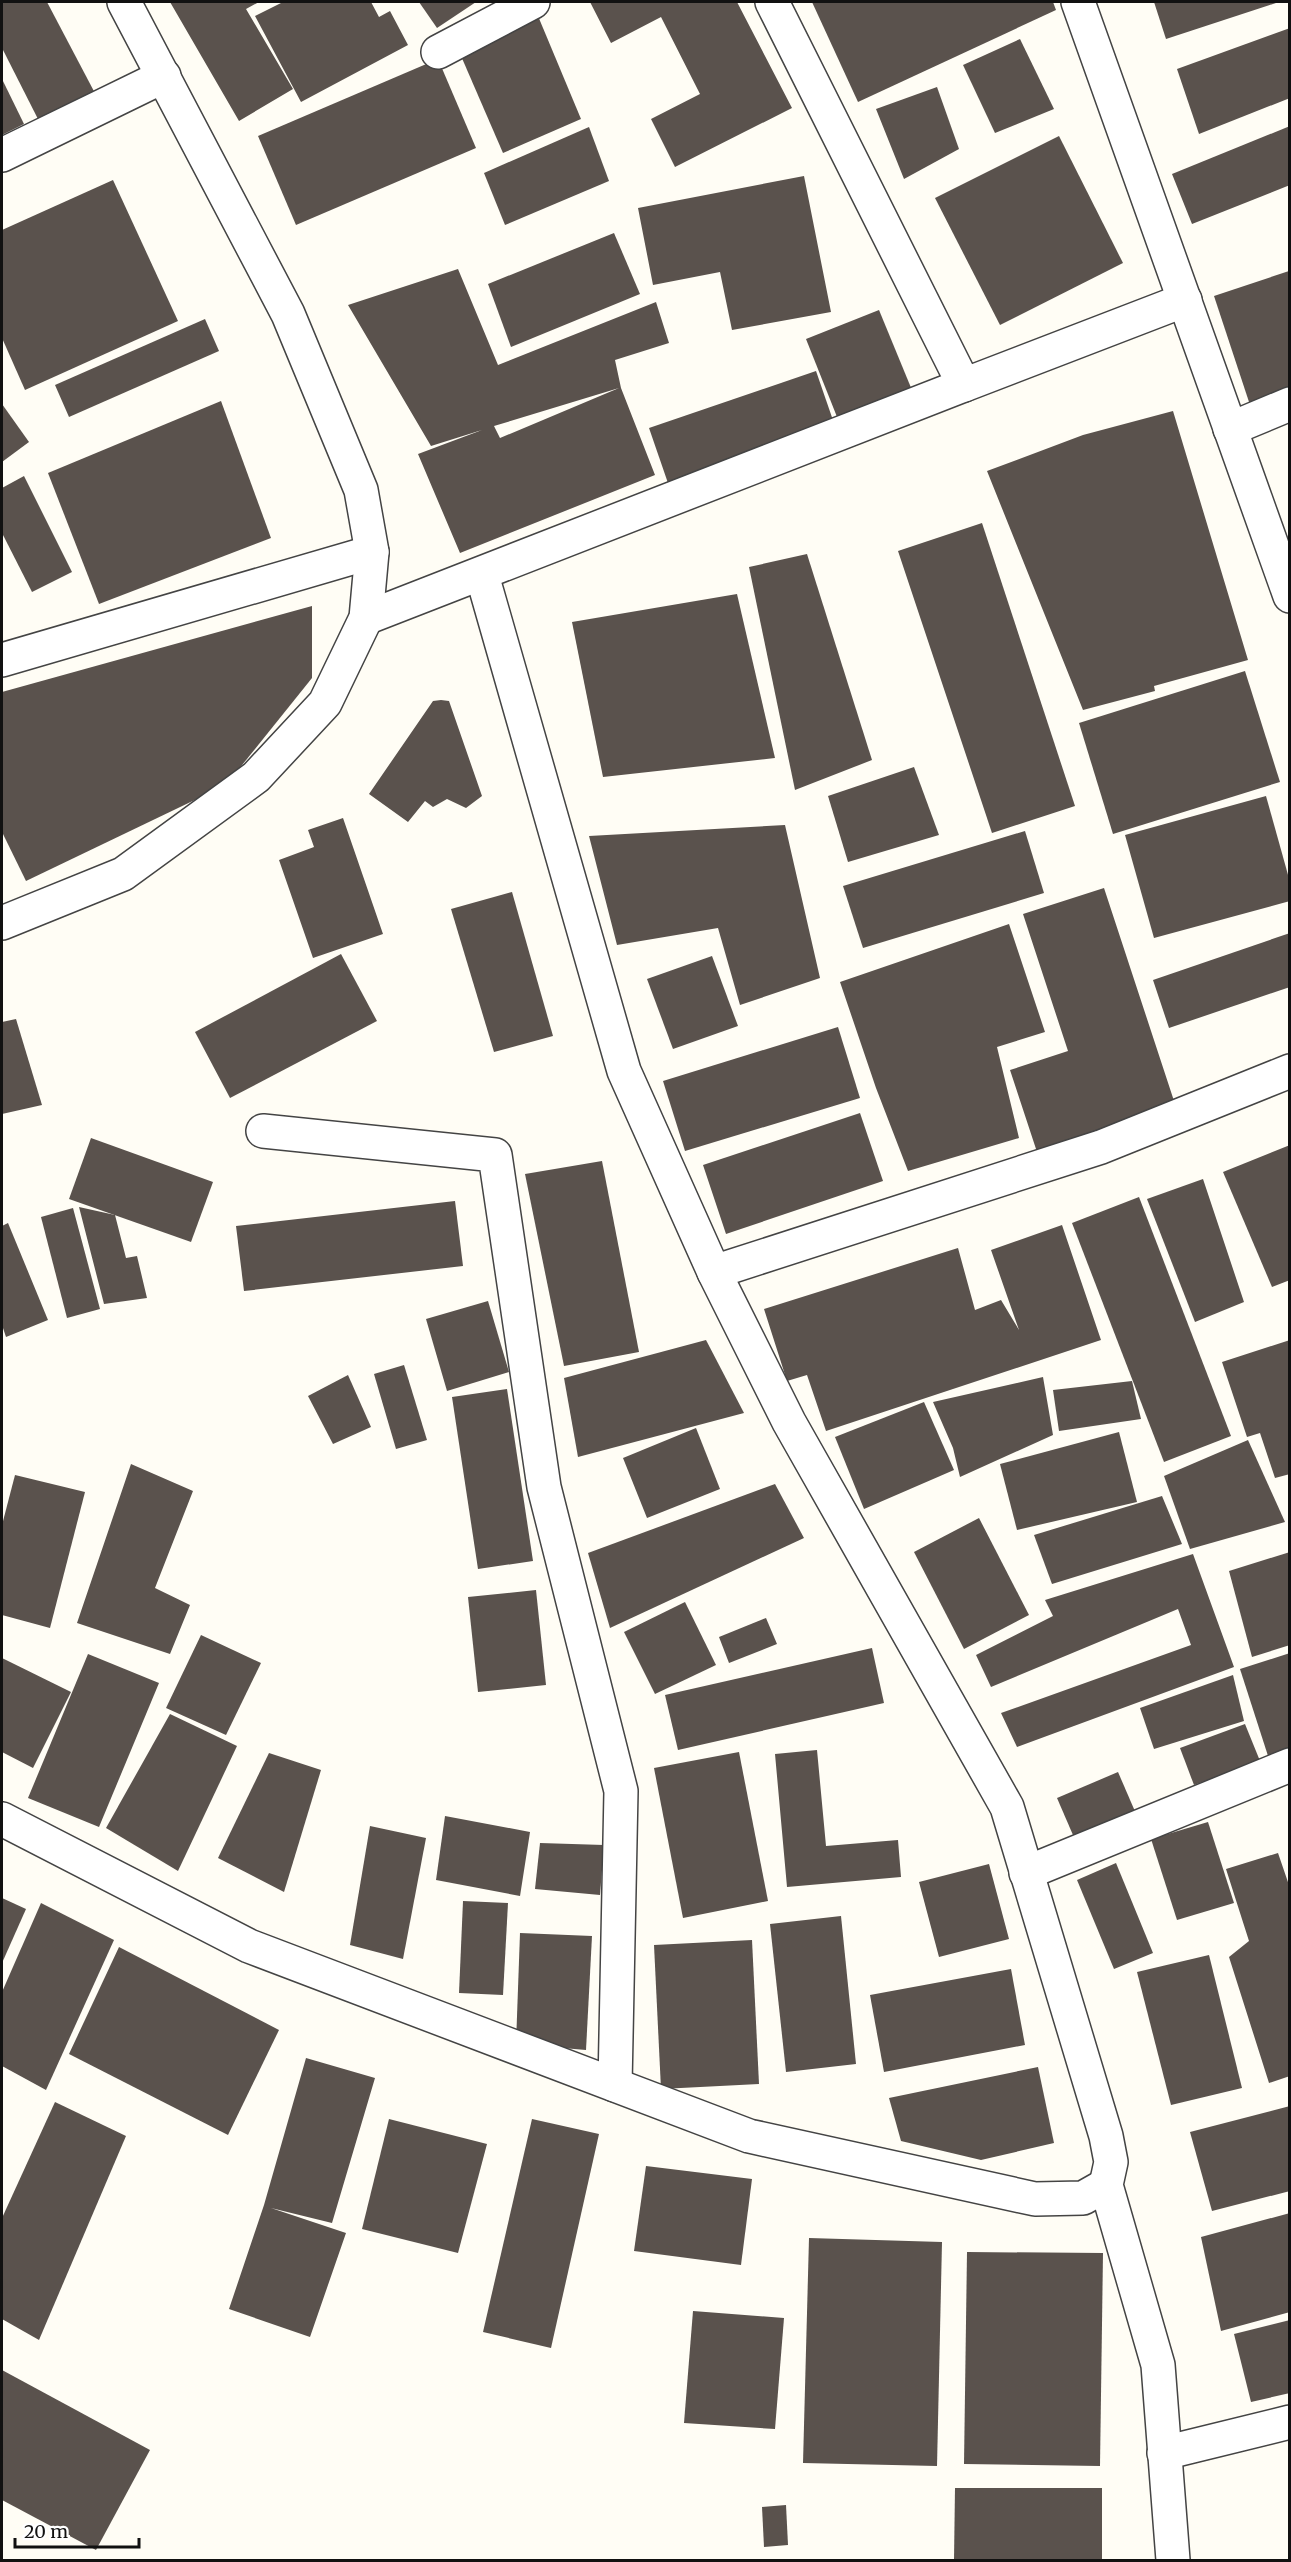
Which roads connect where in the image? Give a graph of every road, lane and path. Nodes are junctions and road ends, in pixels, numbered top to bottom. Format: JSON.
{"nodes":[{"id":1,"x":124,"y":2,"type":"edge"},
{"id":2,"x":533,"y":2,"type":"edge"},
{"id":3,"x":772,"y":2,"type":"edge"},
{"id":4,"x":1078,"y":2,"type":"edge"},
{"id":5,"x":438,"y":52,"type":"dead end"},
{"id":6,"x":164,"y":76,"type":"junction"},
{"id":7,"x":2,"y":155,"type":"edge"},
{"id":8,"x":1185,"y":300,"type":"junction"},
{"id":9,"x":964,"y":385,"type":"junction"},
{"id":10,"x":1290,"y":404,"type":"edge"},
{"id":11,"x":1230,"y":429,"type":"junction"},
{"id":12,"x":372,"y":552,"type":"junction"},
{"id":13,"x":482,"y":575,"type":"junction"},
{"id":14,"x":1288,"y":588,"type":"edge"},
{"id":15,"x":366,"y":618,"type":"junction"},
{"id":16,"x":2,"y":660,"type":"edge"},
{"id":17,"x":2,"y":923,"type":"edge"},
{"id":18,"x":1290,"y":1071,"type":"edge"},
{"id":19,"x":263,"y":1131,"type":"dead end"},
{"id":20,"x":714,"y":1272,"type":"junction"},
{"id":21,"x":1290,"y":1765,"type":"edge"},
{"id":22,"x":2,"y":1819,"type":"edge"},
{"id":23,"x":1026,"y":1873,"type":"junction"},
{"id":24,"x":615,"y":2085,"type":"junction"},
{"id":25,"x":1106,"y":2185,"type":"junction"},
{"id":26,"x":1290,"y":2422,"type":"edge"},
{"id":27,"x":1164,"y":2453,"type":"junction"},
{"id":28,"x":1173,"y":2560,"type":"edge"}],
"edges":[{"from":1,"to":6,"type":"street"},
{"from":2,"to":5,"type":"street"},
{"from":3,"to":9,"type":"street"},
{"from":4,"to":8,"type":"street"},
{"from":6,"to":7,"type":"street"},
{"from":6,"to":12,"type":"street"},
{"from":8,"to":9,"type":"street"},
{"from":8,"to":11,"type":"street"},
{"from":9,"to":13,"type":"street"},
{"from":10,"to":11,"type":"street"},
{"from":11,"to":14,"type":"street"},
{"from":12,"to":15,"type":"street"},
{"from":12,"to":16,"type":"street"},
{"from":13,"to":15,"type":"street"},
{"from":13,"to":20,"type":"street"},
{"from":15,"to":17,"type":"street"},
{"from":18,"to":20,"type":"street"},
{"from":19,"to":24,"type":"street"},
{"from":20,"to":23,"type":"street"},
{"from":21,"to":23,"type":"street"},
{"from":22,"to":24,"type":"street"},
{"from":23,"to":25,"type":"street"},
{"from":24,"to":25,"type":"street"},
{"from":25,"to":27,"type":"street"},
{"from":26,"to":27,"type":"street"},
{"from":27,"to":28,"type":"street"}]}
